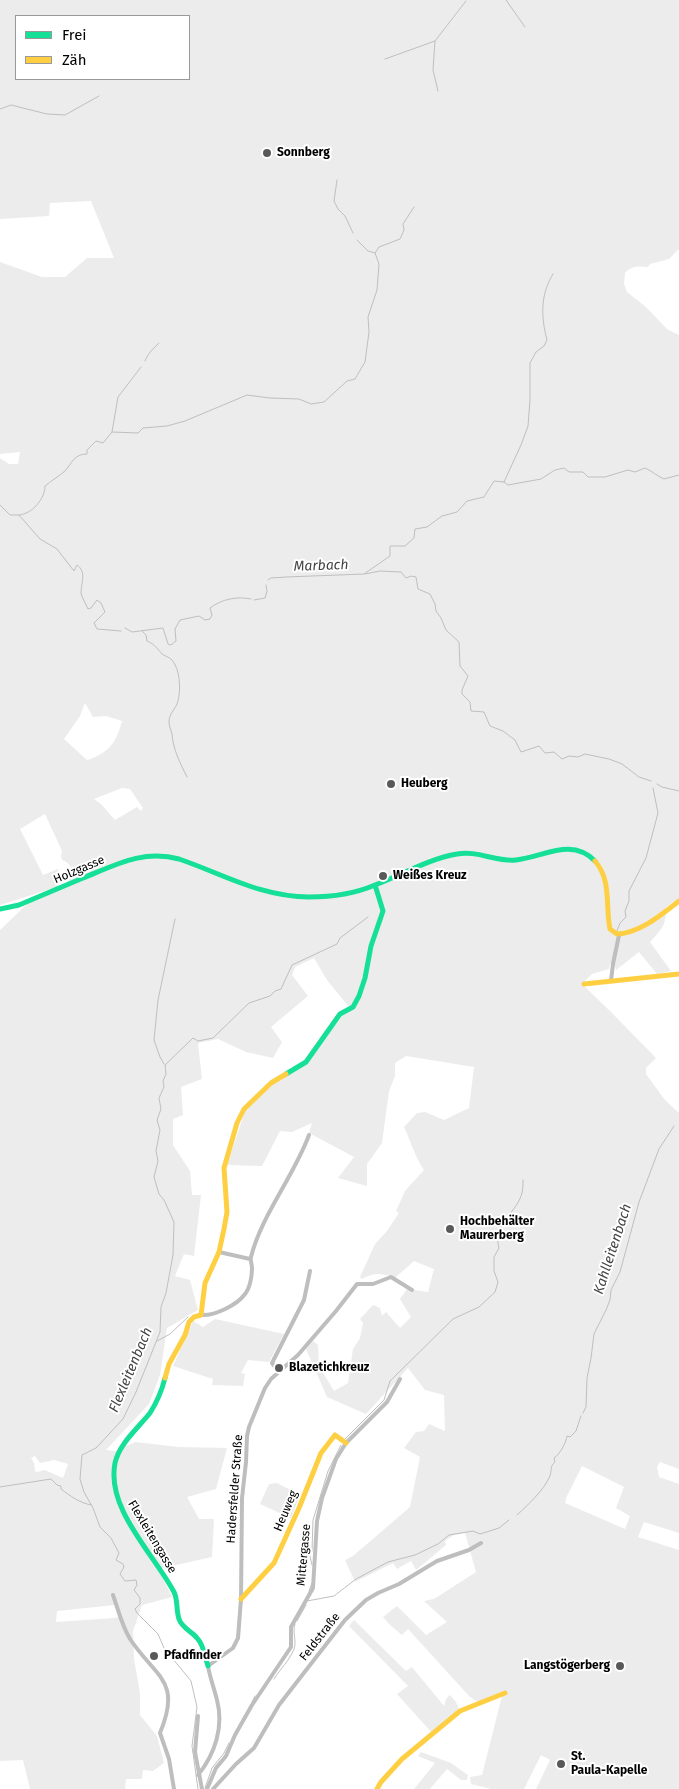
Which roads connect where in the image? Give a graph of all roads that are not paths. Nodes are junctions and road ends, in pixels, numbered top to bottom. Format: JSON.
{"nodes":[{"id":1,"x":375,"y":885,"type":"junction"},
{"id":2,"x":679,"y":901,"type":"edge"},
{"id":3,"x":0,"y":908,"type":"edge"},
{"id":4,"x":619,"y":935,"type":"junction"},
{"id":5,"x":679,"y":974,"type":"edge"},
{"id":6,"x":611,"y":981,"type":"junction"},
{"id":7,"x":584,"y":984,"type":"dead end"},
{"id":8,"x":309,"y":1135,"type":"dead end"},
{"id":9,"x":219,"y":1252,"type":"junction"},
{"id":10,"x":250,"y":1259,"type":"junction"},
{"id":11,"x":310,"y":1271,"type":"dead end"},
{"id":12,"x":412,"y":1290,"type":"dead end"},
{"id":13,"x":201,"y":1315,"type":"junction"},
{"id":14,"x":278,"y":1371,"type":"junction"},
{"id":15,"x":400,"y":1379,"type":"dead end"},
{"id":16,"x":346,"y":1443,"type":"junction"},
{"id":17,"x":481,"y":1543,"type":"dead end"},
{"id":18,"x":113,"y":1595,"type":"dead end"},
{"id":19,"x":241,"y":1599,"type":"junction"},
{"id":20,"x":208,"y":1666,"type":"junction"},
{"id":21,"x":505,"y":1693,"type":"dead end"},
{"id":22,"x":198,"y":1716,"type":"dead end"},
{"id":23,"x":198,"y":1775,"type":"junction"},
{"id":24,"x":174,"y":1789,"type":"edge"},
{"id":25,"x":202,"y":1789,"type":"edge"},
{"id":26,"x":207,"y":1789,"type":"edge"},
{"id":27,"x":213,"y":1789,"type":"edge"},
{"id":28,"x":377,"y":1789,"type":"edge"}],
"edges":[{"from":1,"to":3,"type":"street","name":"Holzgasse"},
{"from":1,"to":4,"type":"street","name":"Holzgasse"},
{"from":1,"to":9,"type":"street"},
{"from":2,"to":4,"type":"street"},
{"from":4,"to":6,"type":"street"},
{"from":5,"to":6,"type":"street"},
{"from":6,"to":7,"type":"street"},
{"from":8,"to":10,"type":"street"},
{"from":9,"to":10,"type":"street"},
{"from":9,"to":13,"type":"street"},
{"from":10,"to":13,"type":"street"},
{"from":11,"to":14,"type":"street"},
{"from":12,"to":14,"type":"street","name":"Hadersfelder Straße"},
{"from":13,"to":20,"type":"street","name":"Flexleitengasse"},
{"from":14,"to":19,"type":"street","name":"Hadersfelder Straße"},
{"from":15,"to":16,"type":"street","name":"Mittergasse"},
{"from":16,"to":19,"type":"street","name":"Heuweg"},
{"from":16,"to":26,"type":"street","name":"Mittergasse"},
{"from":17,"to":27,"type":"street","name":"Feldstraße"},
{"from":18,"to":24,"type":"street"},
{"from":19,"to":20,"type":"street","name":"Hadersfelder Straße"},
{"from":20,"to":23,"type":"street"},
{"from":21,"to":28,"type":"street"},
{"from":22,"to":23,"type":"street"},
{"from":23,"to":25,"type":"street"}]}
